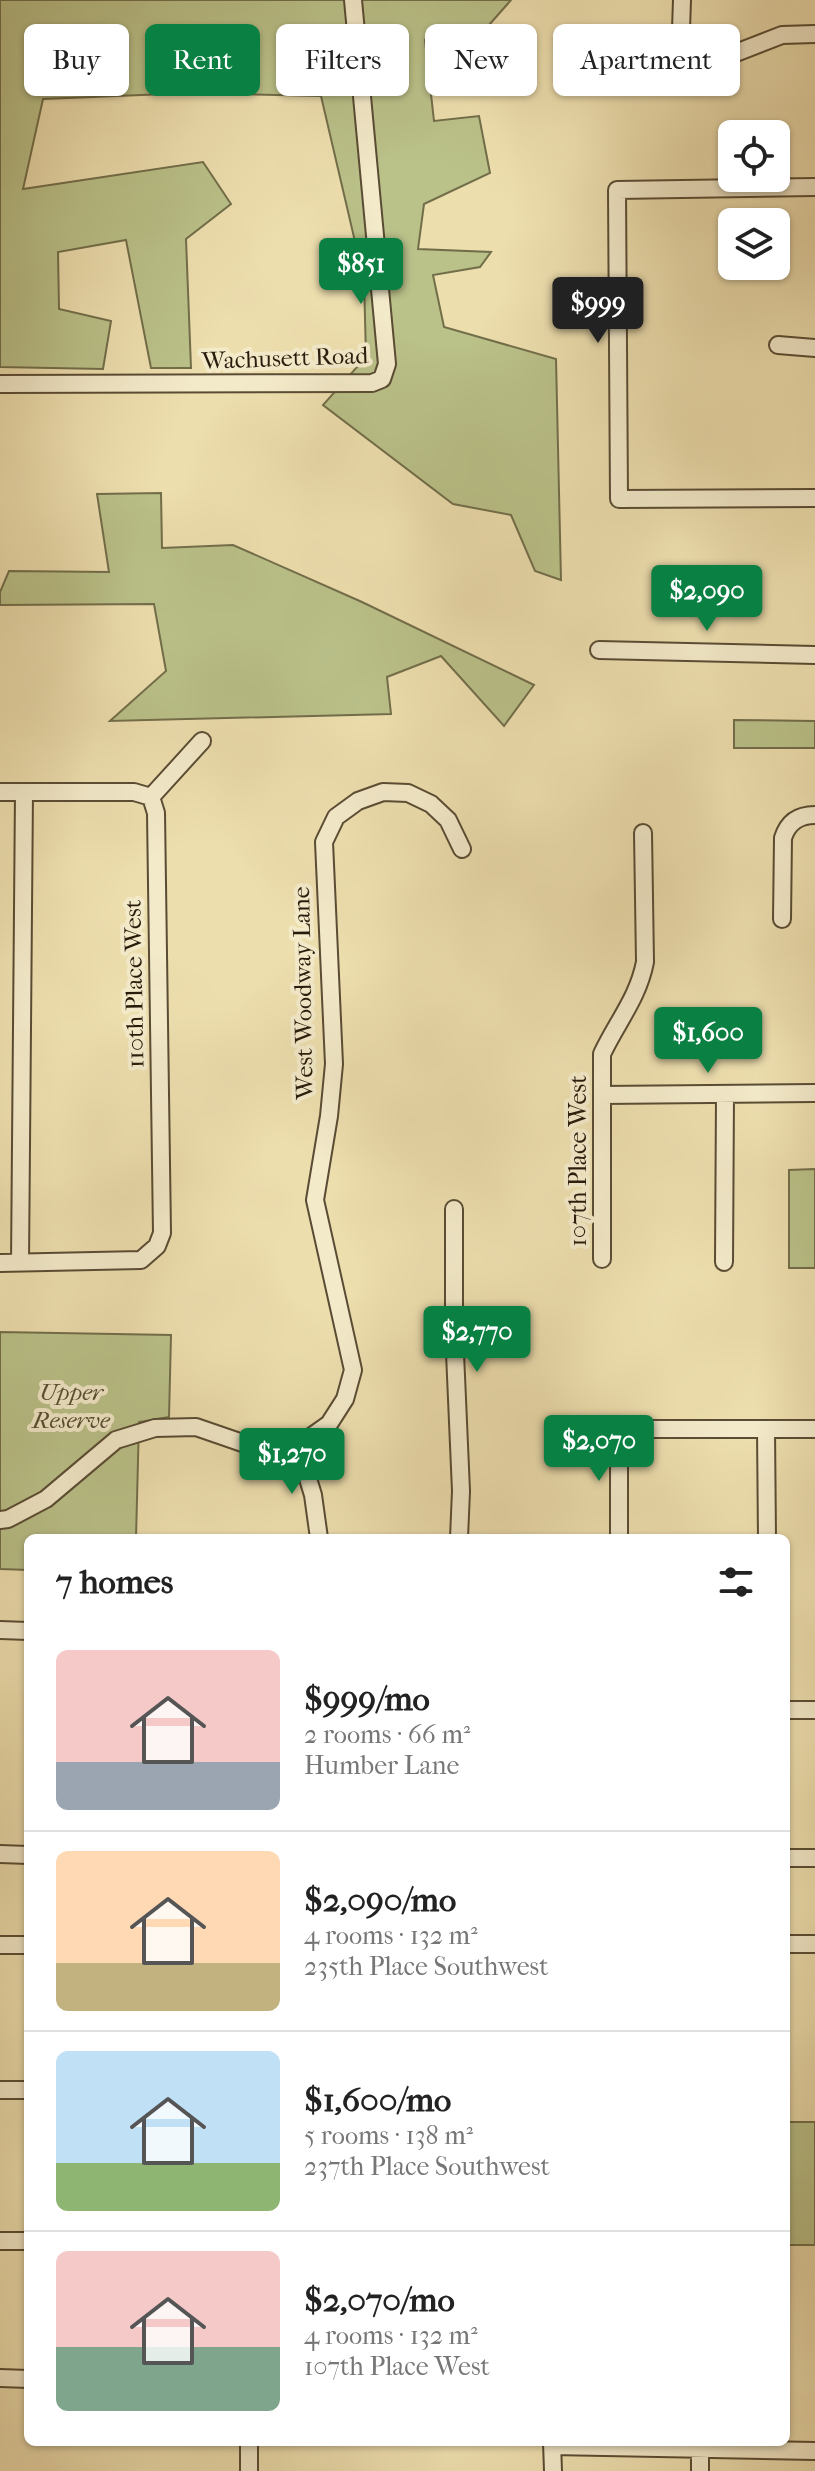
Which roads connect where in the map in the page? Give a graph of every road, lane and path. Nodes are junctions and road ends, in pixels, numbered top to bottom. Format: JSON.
{"nodes":[{"id":1,"x":353,"y":0,"type":"edge"},
{"id":2,"x":682,"y":0,"type":"edge"},
{"id":3,"x":681,"y":24,"type":"edge"},
{"id":4,"x":815,"y":34,"type":"edge"},
{"id":5,"x":740,"y":51,"type":"edge"},
{"id":6,"x":815,"y":187,"type":"edge"},
{"id":7,"x":778,"y":345,"type":"dead end"},
{"id":8,"x":815,"y":348,"type":"edge"},
{"id":9,"x":0,"y":384,"type":"edge"},
{"id":10,"x":815,"y":498,"type":"edge"},
{"id":11,"x":599,"y":650,"type":"dead end"},
{"id":12,"x":815,"y":655,"type":"edge"},
{"id":13,"x":202,"y":741,"type":"dead end"},
{"id":14,"x":0,"y":792,"type":"edge"},
{"id":15,"x":24,"y":792,"type":"junction"},
{"id":16,"x":151,"y":797,"type":"junction"},
{"id":17,"x":815,"y":815,"type":"edge"},
{"id":18,"x":643,"y":833,"type":"dead end"},
{"id":19,"x":462,"y":849,"type":"dead end"},
{"id":20,"x":782,"y":919,"type":"dead end"},
{"id":21,"x":815,"y":1093,"type":"edge"},
{"id":22,"x":602,"y":1095,"type":"junction"},
{"id":23,"x":725,"y":1095,"type":"junction"},
{"id":24,"x":454,"y":1209,"type":"dead end"},
{"id":25,"x":602,"y":1259,"type":"dead end"},
{"id":26,"x":724,"y":1262,"type":"dead end"},
{"id":27,"x":0,"y":1263,"type":"edge"},
{"id":28,"x":20,"y":1263,"type":"junction"},
{"id":29,"x":766,"y":1429,"type":"junction"},
{"id":30,"x":815,"y":1429,"type":"edge"},
{"id":31,"x":298,"y":1446,"type":"junction"},
{"id":32,"x":0,"y":1520,"type":"edge"},
{"id":33,"x":318,"y":1534,"type":"edge"},
{"id":34,"x":459,"y":1534,"type":"edge"},
{"id":35,"x":619,"y":1534,"type":"edge"},
{"id":36,"x":767,"y":1534,"type":"edge"},
{"id":37,"x":0,"y":1630,"type":"edge"},
{"id":38,"x":24,"y":1631,"type":"edge"},
{"id":39,"x":790,"y":1710,"type":"edge"},
{"id":40,"x":815,"y":1710,"type":"edge"},
{"id":41,"x":0,"y":1854,"type":"edge"},
{"id":42,"x":24,"y":1855,"type":"edge"},
{"id":43,"x":790,"y":1858,"type":"edge"},
{"id":44,"x":815,"y":1858,"type":"edge"},
{"id":45,"x":790,"y":1944,"type":"edge"},
{"id":46,"x":815,"y":1944,"type":"edge"},
{"id":47,"x":0,"y":1945,"type":"edge"},
{"id":48,"x":24,"y":1945,"type":"edge"},
{"id":49,"x":0,"y":2090,"type":"edge"},
{"id":50,"x":24,"y":2090,"type":"edge"},
{"id":51,"x":0,"y":2241,"type":"edge"},
{"id":52,"x":24,"y":2241,"type":"edge"},
{"id":53,"x":0,"y":2378,"type":"edge"},
{"id":54,"x":24,"y":2379,"type":"edge"},
{"id":55,"x":249,"y":2446,"type":"edge"},
{"id":56,"x":552,"y":2446,"type":"edge"},
{"id":57,"x":601,"y":2446,"type":"edge"},
{"id":58,"x":700,"y":2450,"type":"junction"},
{"id":59,"x":815,"y":2451,"type":"edge"},
{"id":60,"x":249,"y":2471,"type":"edge"},
{"id":61,"x":553,"y":2471,"type":"edge"},
{"id":62,"x":700,"y":2471,"type":"edge"}],
"edges":[{"from":1,"to":9,"type":"street","name":"Wachusett Road"},
{"from":2,"to":3,"type":"street"},
{"from":4,"to":5,"type":"street"},
{"from":6,"to":10,"type":"street"},
{"from":7,"to":8,"type":"street"},
{"from":11,"to":12,"type":"street"},
{"from":13,"to":16,"type":"street"},
{"from":14,"to":15,"type":"street"},
{"from":15,"to":16,"type":"street"},
{"from":15,"to":28,"type":"street"},
{"from":16,"to":28,"type":"street","name":"110th Place West"},
{"from":17,"to":20,"type":"street"},
{"from":18,"to":22,"type":"street","name":"107th Place West"},
{"from":19,"to":31,"type":"street","name":"West Woodway Lane"},
{"from":21,"to":23,"type":"street"},
{"from":22,"to":23,"type":"street"},
{"from":22,"to":25,"type":"street","name":"107th Place West"},
{"from":23,"to":26,"type":"street"},
{"from":24,"to":34,"type":"street"},
{"from":27,"to":28,"type":"street"},
{"from":29,"to":30,"type":"street"},
{"from":29,"to":35,"type":"street"},
{"from":29,"to":36,"type":"street"},
{"from":31,"to":32,"type":"street"},
{"from":31,"to":33,"type":"street"},
{"from":37,"to":38,"type":"street"},
{"from":39,"to":40,"type":"street"},
{"from":41,"to":42,"type":"street"},
{"from":43,"to":44,"type":"street"},
{"from":45,"to":46,"type":"street"},
{"from":47,"to":48,"type":"street"},
{"from":49,"to":50,"type":"street"},
{"from":51,"to":52,"type":"street"},
{"from":53,"to":54,"type":"street"},
{"from":55,"to":60,"type":"street"},
{"from":56,"to":61,"type":"street"},
{"from":57,"to":58,"type":"street"},
{"from":58,"to":59,"type":"street"},
{"from":58,"to":62,"type":"street"}]}
